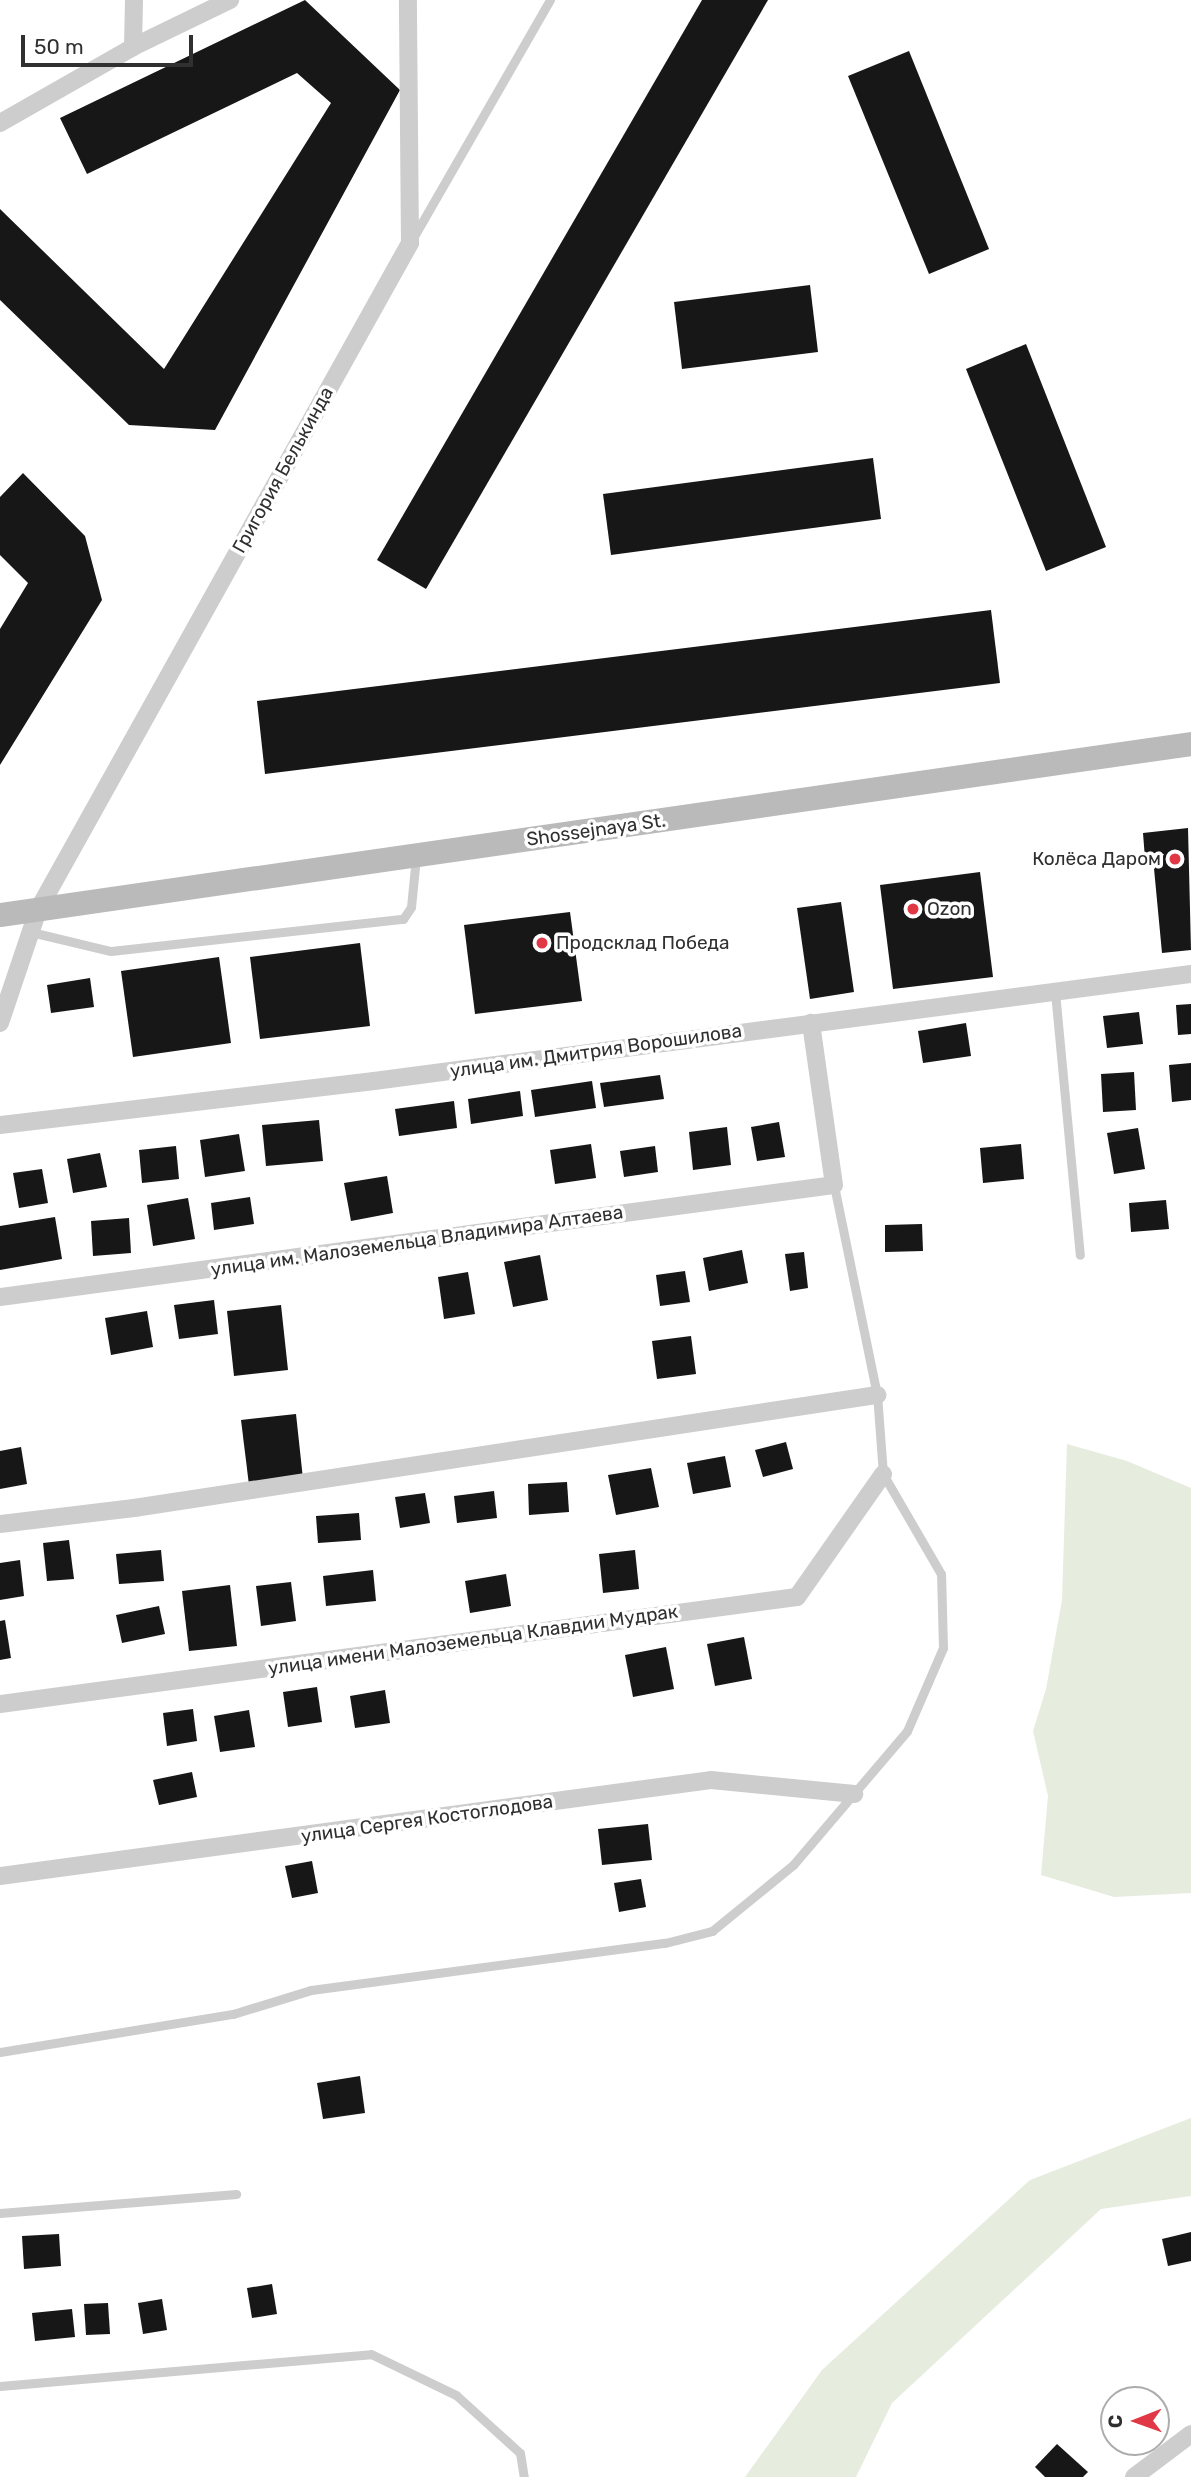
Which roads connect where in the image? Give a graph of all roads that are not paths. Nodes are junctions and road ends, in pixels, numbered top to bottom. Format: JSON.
{"nodes":[{"id":1,"x":134,"y":0,"type":"edge"},
{"id":2,"x":230,"y":0,"type":"edge"},
{"id":3,"x":408,"y":0,"type":"edge"},
{"id":4,"x":550,"y":0,"type":"edge"},
{"id":5,"x":133,"y":47,"type":"junction"},
{"id":6,"x":0,"y":123,"type":"edge"},
{"id":7,"x":410,"y":243,"type":"junction"},
{"id":8,"x":1191,"y":744,"type":"edge"},
{"id":9,"x":416,"y":856,"type":"junction"},
{"id":10,"x":0,"y":915,"type":"edge"},
{"id":11,"x":35,"y":921,"type":"junction"},
{"id":12,"x":1191,"y":974,"type":"edge"},
{"id":13,"x":1055,"y":992,"type":"junction"},
{"id":14,"x":2,"y":1013,"type":"edge"},
{"id":15,"x":811,"y":1023,"type":"junction"},
{"id":16,"x":0,"y":1125,"type":"edge"},
{"id":17,"x":834,"y":1185,"type":"junction"},
{"id":18,"x":1080,"y":1255,"type":"dead end"},
{"id":19,"x":0,"y":1297,"type":"edge"},
{"id":20,"x":877,"y":1395,"type":"junction"},
{"id":21,"x":883,"y":1474,"type":"junction"},
{"id":22,"x":0,"y":1524,"type":"edge"},
{"id":23,"x":0,"y":1704,"type":"edge"},
{"id":24,"x":854,"y":1794,"type":"junction"},
{"id":25,"x":0,"y":1876,"type":"edge"},
{"id":26,"x":0,"y":2052,"type":"edge"},
{"id":27,"x":236,"y":2194,"type":"dead end"},
{"id":28,"x":0,"y":2213,"type":"edge"},
{"id":29,"x":0,"y":2386,"type":"edge"},
{"id":30,"x":1191,"y":2434,"type":"edge"},
{"id":31,"x":524,"y":2477,"type":"edge"},
{"id":32,"x":1134,"y":2477,"type":"edge"}],
"edges":[{"from":1,"to":5,"type":"street"},
{"from":2,"to":5,"type":"street"},
{"from":3,"to":7,"type":"street","name":"Григория Белькинда"},
{"from":4,"to":7,"type":"lane"},
{"from":5,"to":6,"type":"street"},
{"from":7,"to":11,"type":"street","name":"Григория Белькинда"},
{"from":8,"to":9,"type":"street","name":"Shossejnaya St."},
{"from":9,"to":11,"type":"street","name":"Shossejnaya St."},
{"from":9,"to":11,"type":"lane"},
{"from":10,"to":11,"type":"street","name":"Shossejnaya St."},
{"from":11,"to":14,"type":"street","name":"Григория Белькинда"},
{"from":12,"to":13,"type":"street","name":"улица им. Дмитрия Ворошилова"},
{"from":13,"to":15,"type":"street","name":"улица им. Дмитрия Ворошилова"},
{"from":13,"to":18,"type":"lane"},
{"from":15,"to":16,"type":"street","name":"улица им. Дмитрия Ворошилова"},
{"from":15,"to":17,"type":"street"},
{"from":17,"to":19,"type":"street","name":"улица им. Малоземельца Владимира Алтаева"},
{"from":17,"to":20,"type":"lane"},
{"from":20,"to":21,"type":"lane"},
{"from":20,"to":22,"type":"street"},
{"from":21,"to":23,"type":"street","name":"улица имени Малоземельца Клавдии Мудрак"},
{"from":21,"to":24,"type":"lane"},
{"from":24,"to":25,"type":"street","name":"улица Сергея Костоглодова"},
{"from":24,"to":26,"type":"lane"},
{"from":27,"to":28,"type":"lane"},
{"from":29,"to":31,"type":"lane"},
{"from":30,"to":32,"type":"street"}]}
